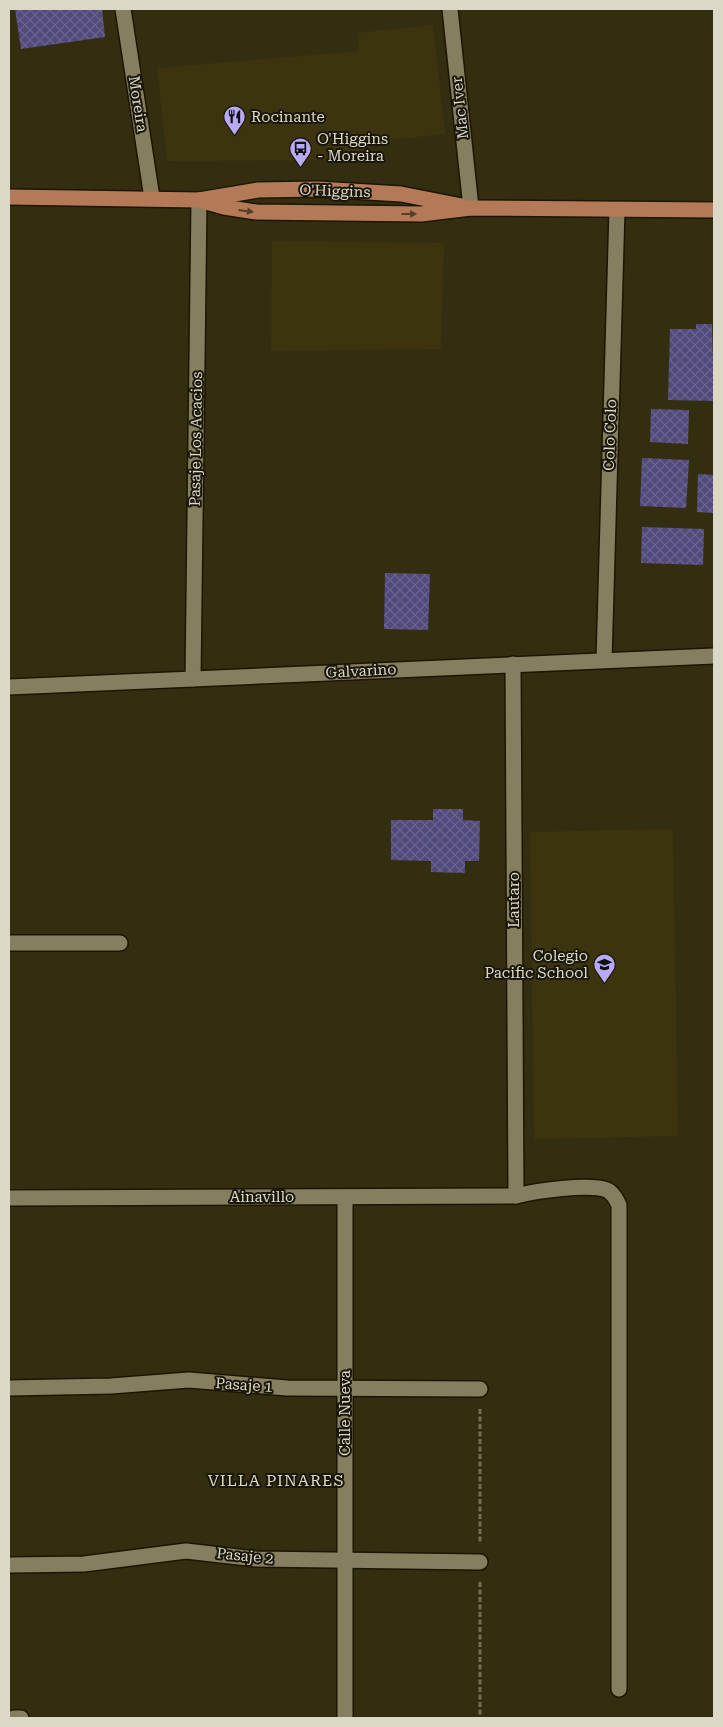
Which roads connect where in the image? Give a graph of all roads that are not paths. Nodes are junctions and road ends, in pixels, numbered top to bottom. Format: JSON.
{"nodes":[{"id":1,"x":123,"y":9,"type":"edge"},
{"id":2,"x":450,"y":9,"type":"edge"},
{"id":3,"x":9,"y":196,"type":"edge"},
{"id":4,"x":152,"y":198,"type":"junction"},
{"id":5,"x":199,"y":200,"type":"junction"},
{"id":6,"x":471,"y":208,"type":"junction"},
{"id":7,"x":617,"y":210,"type":"junction"},
{"id":8,"x":714,"y":210,"type":"edge"},
{"id":9,"x":714,"y":656,"type":"edge"},
{"id":10,"x":604,"y":660,"type":"junction"},
{"id":11,"x":513,"y":664,"type":"junction"},
{"id":12,"x":193,"y":679,"type":"junction"},
{"id":13,"x":9,"y":687,"type":"edge"},
{"id":14,"x":9,"y":943,"type":"edge"},
{"id":15,"x":120,"y":943,"type":"dead end"},
{"id":16,"x":516,"y":1196,"type":"junction"},
{"id":17,"x":344,"y":1197,"type":"junction"},
{"id":18,"x":9,"y":1198,"type":"edge"},
{"id":19,"x":9,"y":1388,"type":"edge"},
{"id":20,"x":345,"y":1388,"type":"junction"},
{"id":21,"x":480,"y":1389,"type":"dead end"},
{"id":22,"x":345,"y":1560,"type":"junction"},
{"id":23,"x":480,"y":1562,"type":"dead end"},
{"id":24,"x":11,"y":1565,"type":"dead end"},
{"id":25,"x":619,"y":1689,"type":"dead end"},
{"id":26,"x":14,"y":1718,"type":"edge"},
{"id":27,"x":21,"y":1718,"type":"edge"},
{"id":28,"x":345,"y":1718,"type":"edge"}],
"edges":[{"from":1,"to":4,"type":"street","name":"Moreira"},
{"from":2,"to":6,"type":"street","name":"Mac Iver"},
{"from":3,"to":4,"type":"main road","name":"O'Higgins"},
{"from":4,"to":5,"type":"main road","name":"O'Higgins"},
{"from":5,"to":6,"type":"main road","name":"O'Higgins","one_way":true},
{"from":5,"to":6,"type":"main road","name":"O'Higgins"},
{"from":5,"to":12,"type":"street","name":"Pasaje Los Acacios"},
{"from":6,"to":7,"type":"main road","name":"O'Higgins"},
{"from":7,"to":8,"type":"main road","name":"O'Higgins"},
{"from":7,"to":10,"type":"street","name":"Colo Colo"},
{"from":9,"to":10,"type":"street","name":"Galvarino"},
{"from":10,"to":11,"type":"street","name":"Galvarino"},
{"from":11,"to":12,"type":"street","name":"Galvarino"},
{"from":11,"to":16,"type":"street","name":"Lautaro"},
{"from":12,"to":13,"type":"street","name":"Galvarino"},
{"from":14,"to":15,"type":"street"},
{"from":16,"to":17,"type":"street","name":"Ainavillo"},
{"from":16,"to":25,"type":"street","name":"Ainavillo"},
{"from":17,"to":18,"type":"street","name":"Ainavillo"},
{"from":17,"to":20,"type":"street","name":"Calle Nueva"},
{"from":19,"to":20,"type":"street","name":"Pasaje 1"},
{"from":20,"to":21,"type":"street","name":"Pasaje 1"},
{"from":20,"to":22,"type":"street","name":"Calle Nueva"},
{"from":22,"to":23,"type":"street","name":"Pasaje 2"},
{"from":22,"to":24,"type":"street","name":"Pasaje 2"},
{"from":22,"to":28,"type":"street","name":"Calle Nueva"},
{"from":26,"to":27,"type":"street"}]}
